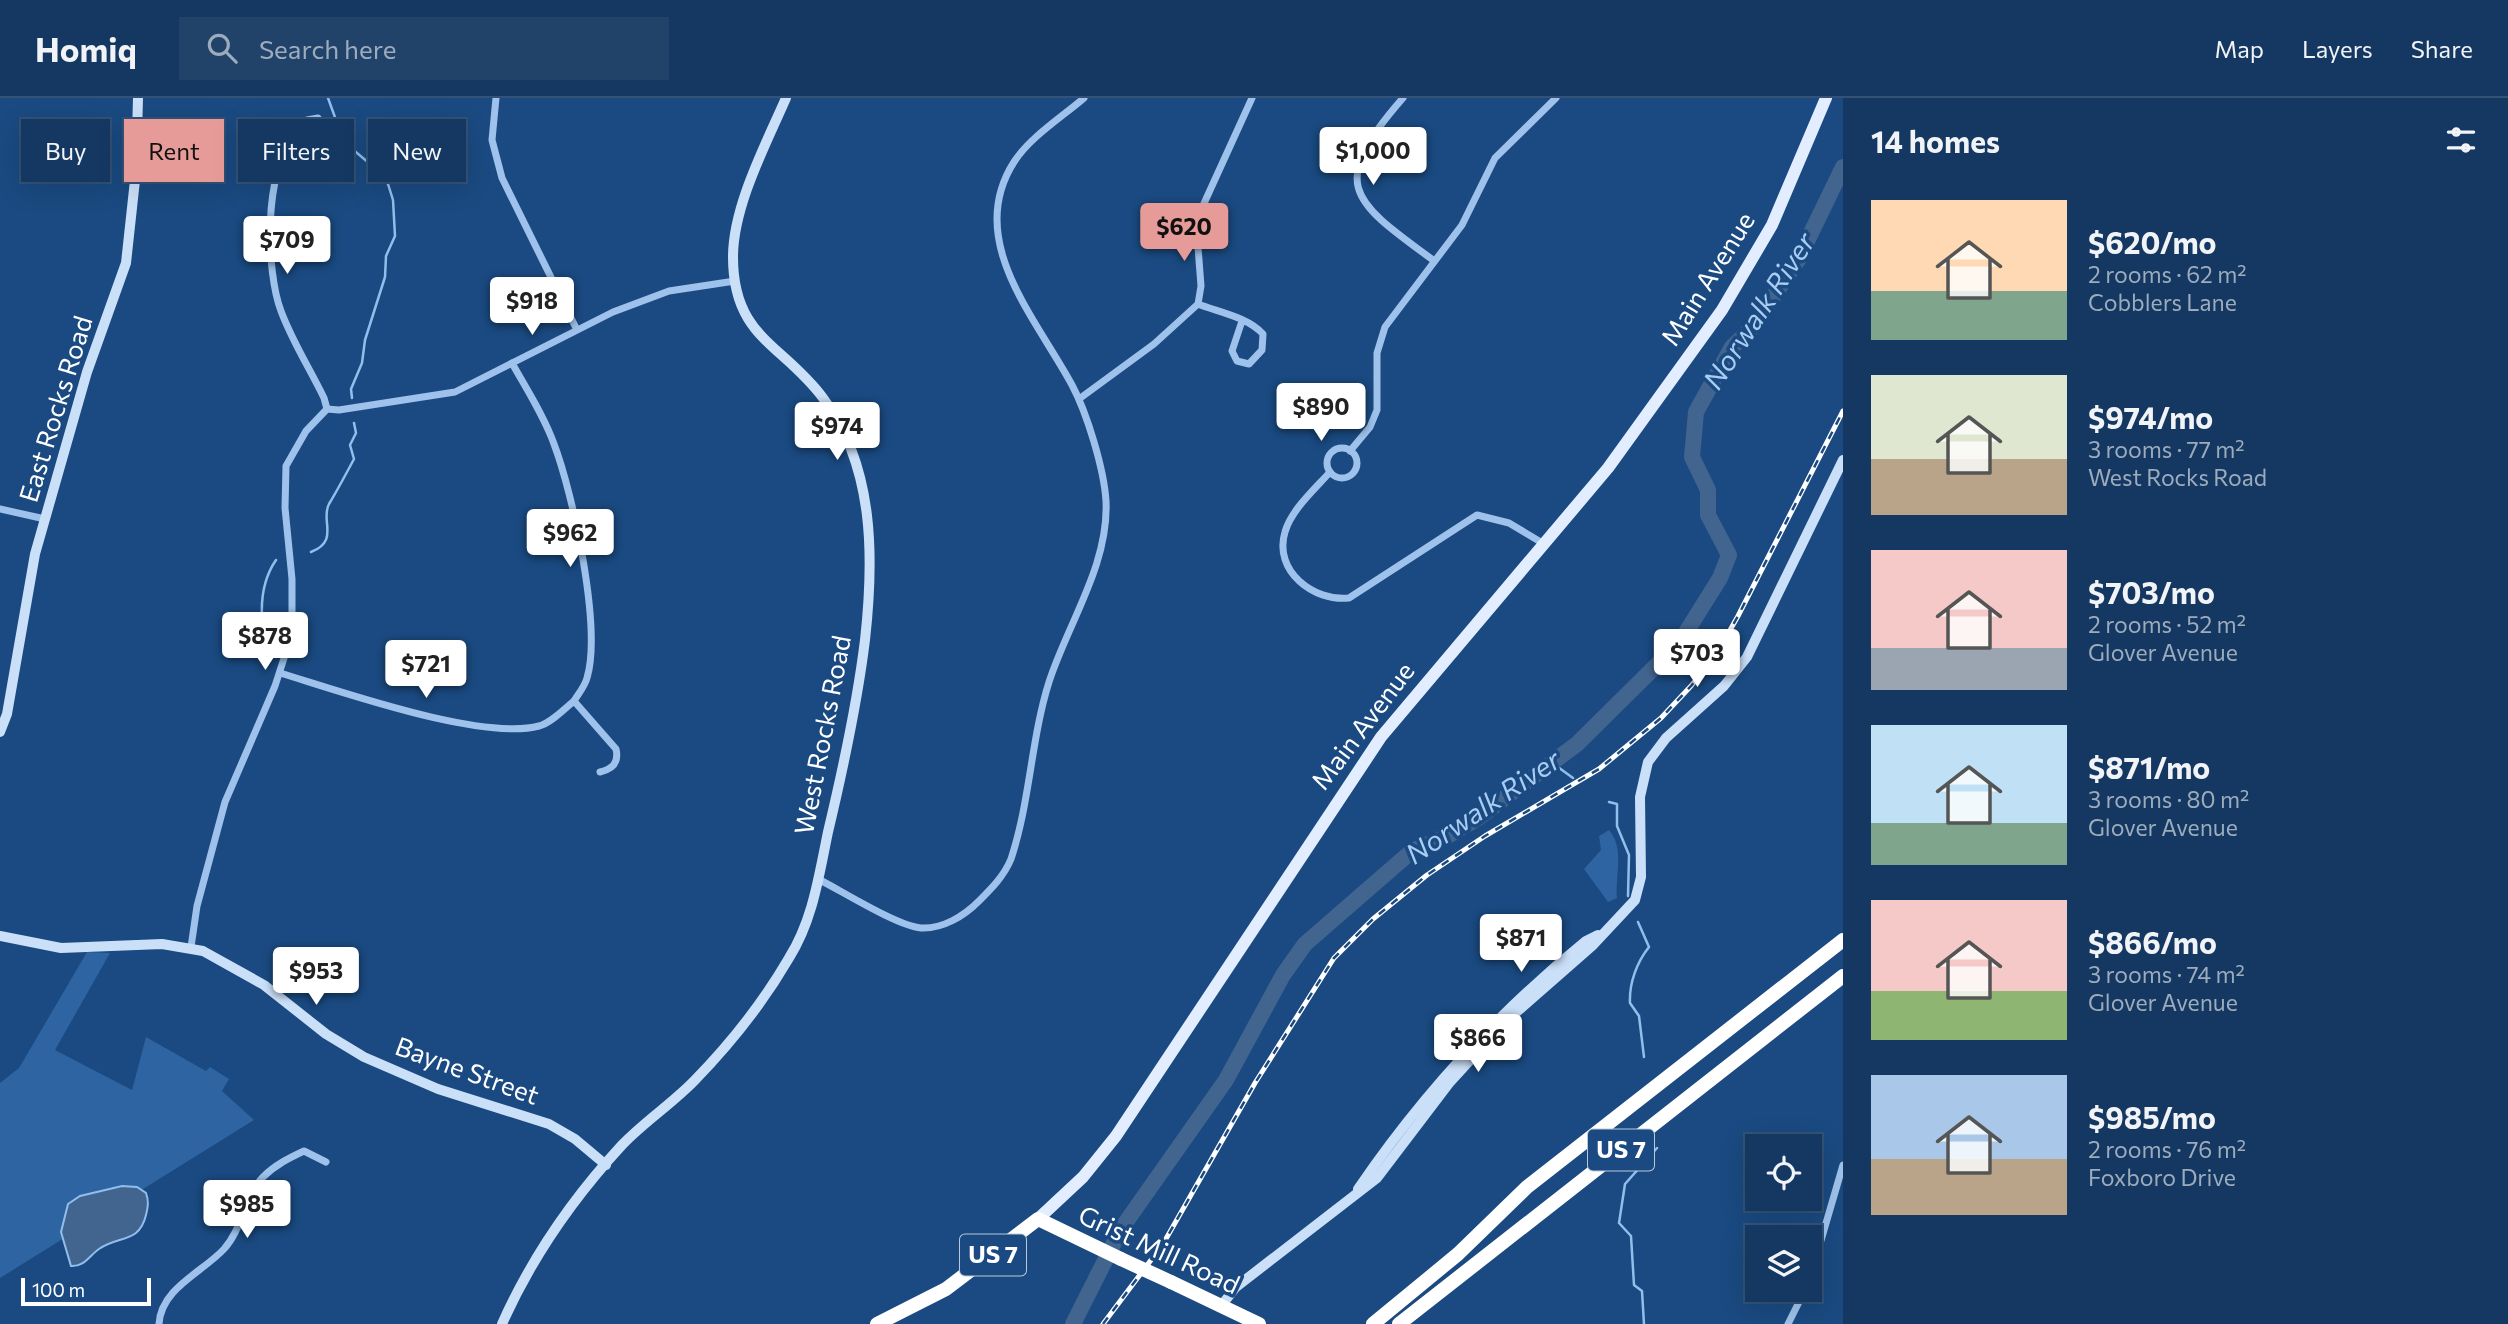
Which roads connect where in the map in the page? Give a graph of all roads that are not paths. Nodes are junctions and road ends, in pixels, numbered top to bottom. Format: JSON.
{"nodes":[{"id":1,"x":138,"y":98,"type":"edge"},
{"id":2,"x":496,"y":98,"type":"edge"},
{"id":3,"x":786,"y":98,"type":"edge"},
{"id":4,"x":1084,"y":98,"type":"edge"},
{"id":5,"x":1252,"y":98,"type":"edge"},
{"id":6,"x":1403,"y":98,"type":"edge"},
{"id":7,"x":1556,"y":98,"type":"edge"},
{"id":8,"x":1826,"y":98,"type":"edge"},
{"id":9,"x":276,"y":182,"type":"edge"},
{"id":10,"x":1433,"y":260,"type":"junction"},
{"id":11,"x":735,"y":281,"type":"junction"},
{"id":12,"x":1198,"y":304,"type":"junction"},
{"id":13,"x":1242,"y":321,"type":"junction"},
{"id":14,"x":576,"y":328,"type":"junction"},
{"id":15,"x":512,"y":363,"type":"junction"},
{"id":16,"x":1079,"y":399,"type":"junction"},
{"id":17,"x":327,"y":409,"type":"junction"},
{"id":18,"x":1352,"y":452,"type":"junction"},
{"id":19,"x":1843,"y":460,"type":"edge"},
{"id":20,"x":1331,"y":472,"type":"junction"},
{"id":21,"x":0,"y":509,"type":"edge"},
{"id":22,"x":45,"y":519,"type":"junction"},
{"id":23,"x":1544,"y":544,"type":"junction"},
{"id":24,"x":280,"y":673,"type":"junction"},
{"id":25,"x":574,"y":701,"type":"junction"},
{"id":26,"x":0,"y":732,"type":"edge"},
{"id":27,"x":600,"y":772,"type":"dead end"},
{"id":28,"x":818,"y":879,"type":"junction"},
{"id":29,"x":0,"y":936,"type":"edge"},
{"id":30,"x":1843,"y":940,"type":"edge"},
{"id":31,"x":191,"y":947,"type":"junction"},
{"id":32,"x":1843,"y":976,"type":"edge"},
{"id":33,"x":326,"y":1162,"type":"dead end"},
{"id":34,"x":606,"y":1165,"type":"junction"},
{"id":35,"x":1843,"y":1165,"type":"edge"},
{"id":36,"x":1038,"y":1220,"type":"junction"},
{"id":37,"x":1822,"y":1237,"type":"edge"},
{"id":38,"x":1799,"y":1302,"type":"edge"},
{"id":39,"x":1221,"y":1306,"type":"junction"},
{"id":40,"x":159,"y":1324,"type":"edge"},
{"id":41,"x":502,"y":1324,"type":"edge"},
{"id":42,"x":877,"y":1324,"type":"edge"},
{"id":43,"x":1259,"y":1324,"type":"edge"},
{"id":44,"x":1373,"y":1324,"type":"edge"},
{"id":45,"x":1399,"y":1324,"type":"edge"},
{"id":46,"x":1788,"y":1324,"type":"edge"}],
"edges":[{"from":1,"to":22,"type":"street","name":"East Rocks Road"},
{"from":2,"to":14,"type":"street"},
{"from":3,"to":11,"type":"street","name":"West Rocks Road"},
{"from":4,"to":16,"type":"street"},
{"from":5,"to":12,"type":"street"},
{"from":6,"to":10,"type":"street"},
{"from":7,"to":10,"type":"street"},
{"from":8,"to":23,"type":"main road","name":"Main Avenue"},
{"from":9,"to":17,"type":"street"},
{"from":10,"to":18,"type":"street"},
{"from":11,"to":14,"type":"street"},
{"from":11,"to":28,"type":"street","name":"West Rocks Road"},
{"from":12,"to":13,"type":"street"},
{"from":12,"to":16,"type":"street"},
{"from":13,"to":13,"type":"street"},
{"from":14,"to":15,"type":"street"},
{"from":15,"to":17,"type":"street"},
{"from":15,"to":25,"type":"street"},
{"from":16,"to":28,"type":"street"},
{"from":17,"to":24,"type":"street"},
{"from":18,"to":20,"type":"street"},
{"from":18,"to":20,"type":"street"},
{"from":19,"to":39,"type":"street"},
{"from":20,"to":23,"type":"street"},
{"from":21,"to":22,"type":"street"},
{"from":22,"to":26,"type":"street","name":"East Rocks Road"},
{"from":23,"to":36,"type":"main road","name":"Main Avenue"},
{"from":24,"to":25,"type":"street"},
{"from":24,"to":31,"type":"street"},
{"from":25,"to":27,"type":"street"},
{"from":28,"to":34,"type":"street","name":"West Rocks Road"},
{"from":29,"to":31,"type":"street","name":"Bayne Street"},
{"from":30,"to":44,"type":"highway","number":"US 7"},
{"from":31,"to":34,"type":"street","name":"Bayne Street"},
{"from":32,"to":45,"type":"highway","number":"US 7"},
{"from":33,"to":40,"type":"street"},
{"from":34,"to":41,"type":"street","name":"West Rocks Road"},
{"from":35,"to":37,"type":"street"},
{"from":36,"to":39,"type":"highway","name":"Grist Mill Road","number":"US 7","bridge":true},
{"from":36,"to":42,"type":"highway","name":"Main Avenue","number":"US 7"},
{"from":38,"to":46,"type":"street"},
{"from":39,"to":43,"type":"highway","name":"Grist Mill Road","number":"US 7"}]}
